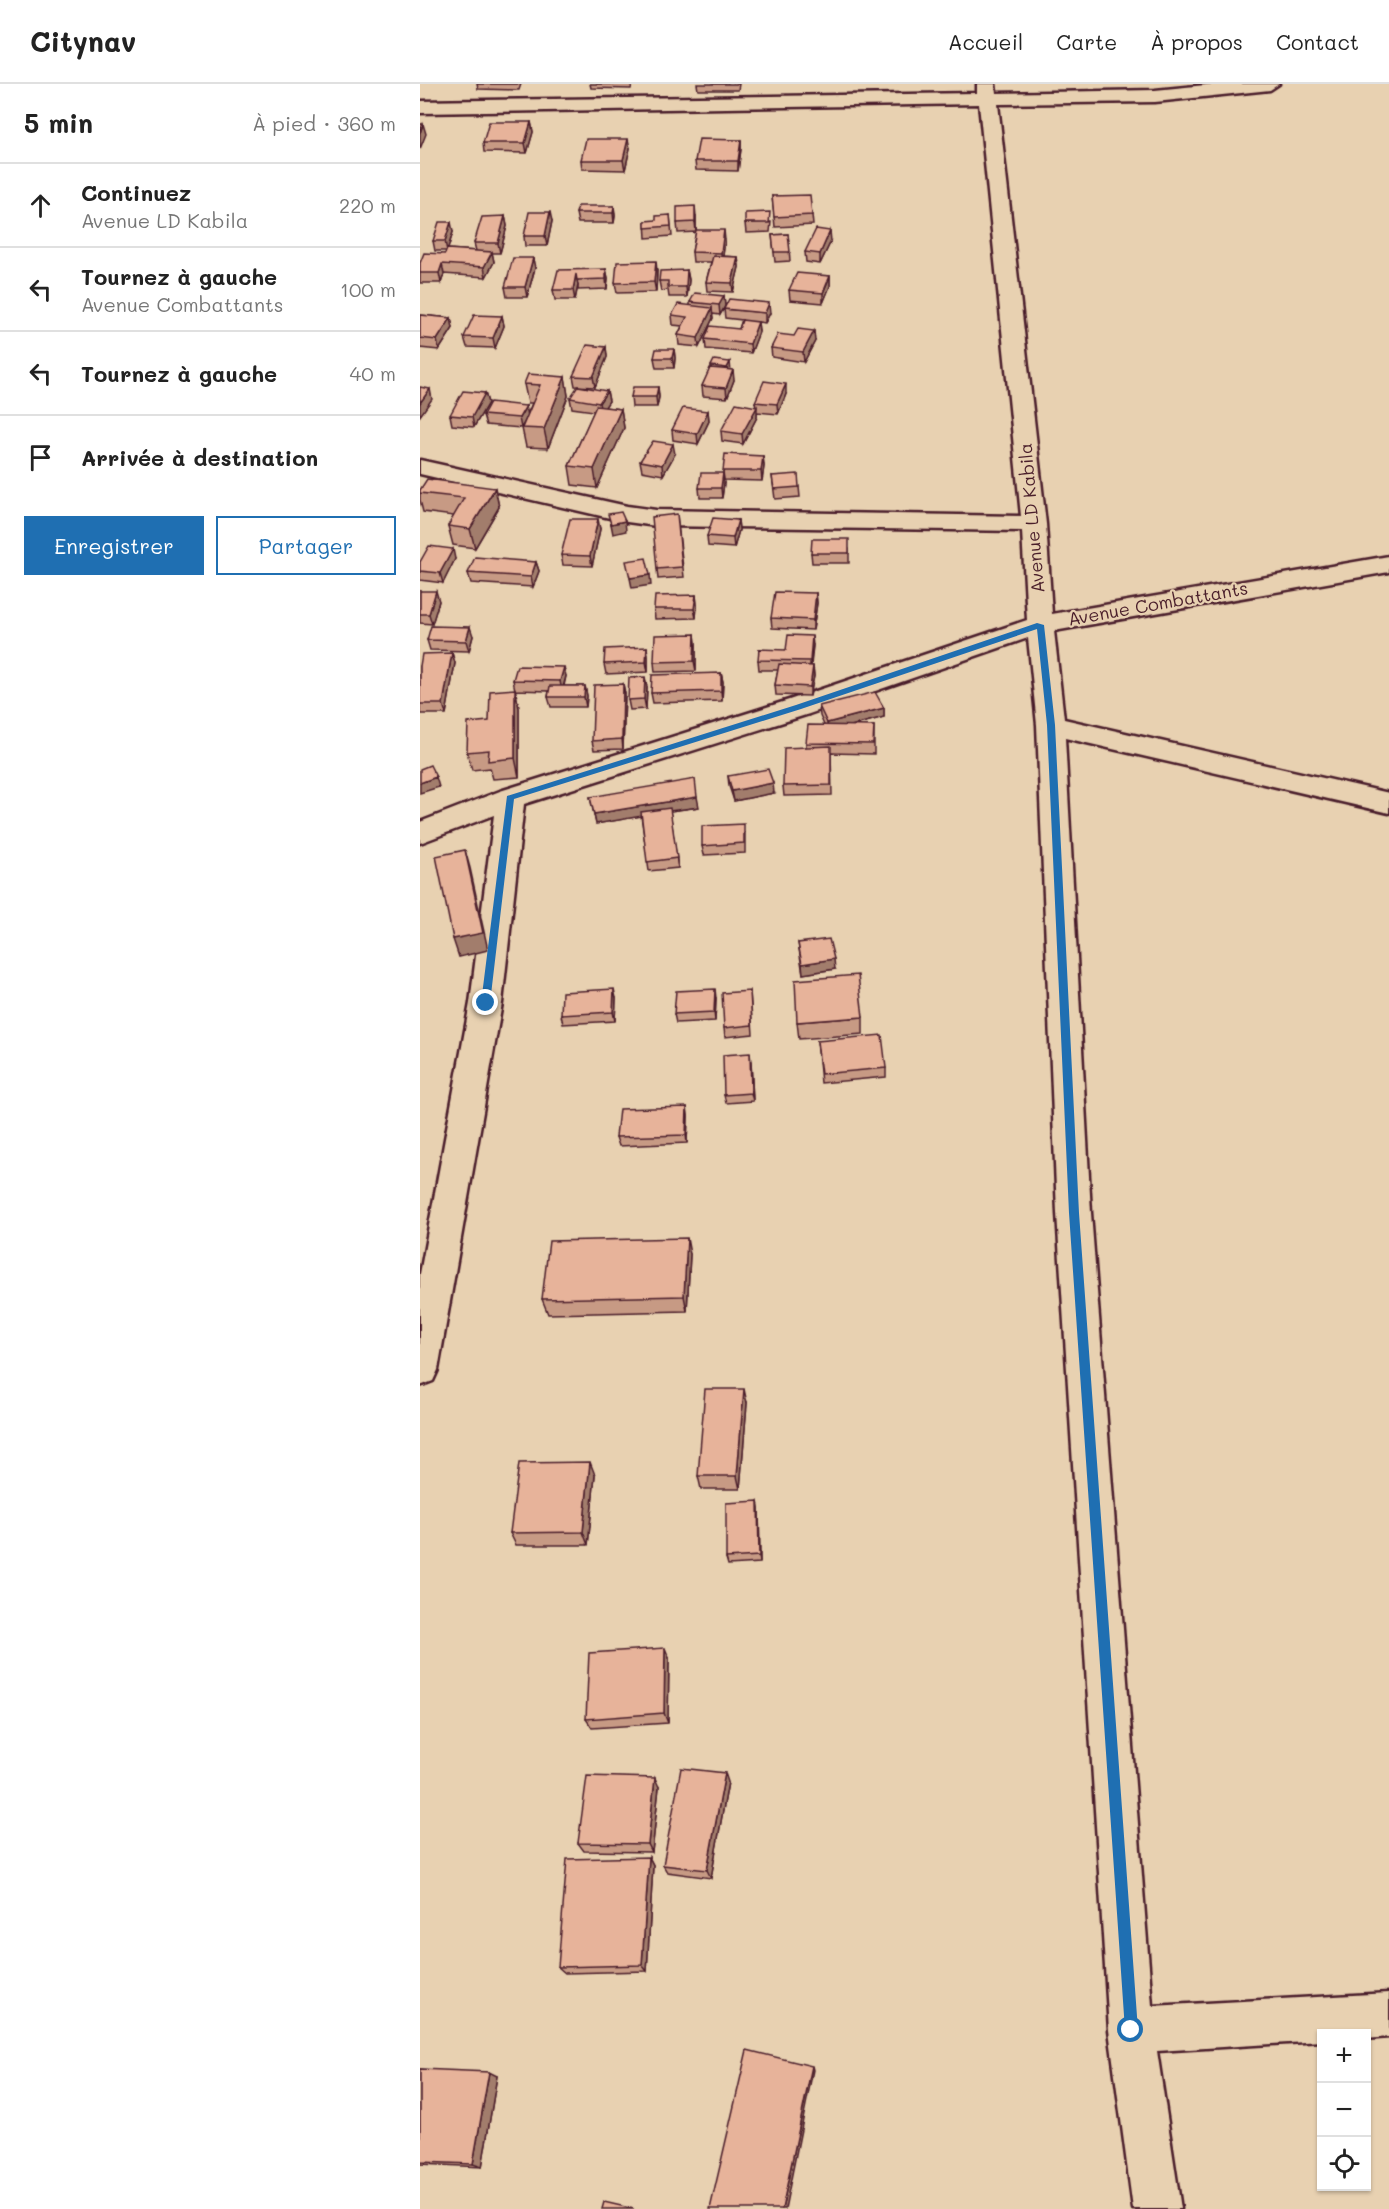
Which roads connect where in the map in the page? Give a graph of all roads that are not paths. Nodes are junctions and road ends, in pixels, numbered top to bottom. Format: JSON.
{"nodes":[{"id":1,"x":1270,"y":84,"type":"edge"},
{"id":2,"x":987,"y":91,"type":"edge"},
{"id":3,"x":420,"y":107,"type":"edge"},
{"id":4,"x":420,"y":467,"type":"edge"},
{"id":5,"x":1034,"y":524,"type":"junction"},
{"id":6,"x":1389,"y":564,"type":"edge"},
{"id":7,"x":1040,"y":625,"type":"junction"},
{"id":8,"x":1051,"y":725,"type":"junction"},
{"id":9,"x":510,"y":798,"type":"junction"},
{"id":10,"x":1389,"y":803,"type":"edge"},
{"id":11,"x":420,"y":833,"type":"edge"},
{"id":12,"x":420,"y":1370,"type":"edge"},
{"id":13,"x":1389,"y":2015,"type":"edge"},
{"id":14,"x":1131,"y":2030,"type":"junction"},
{"id":15,"x":1156,"y":2209,"type":"edge"}],
"edges":[{"from":1,"to":2,"type":"street"},
{"from":2,"to":3,"type":"street"},
{"from":2,"to":5,"type":"street","name":"Avenue LD Kabila"},
{"from":4,"to":5,"type":"street"},
{"from":5,"to":7,"type":"street","name":"Avenue LD Kabila"},
{"from":6,"to":7,"type":"street","name":"Avenue Combattants"},
{"from":7,"to":8,"type":"street","name":"Avenue LD Kabila"},
{"from":7,"to":9,"type":"street","name":"Avenue Combattants"},
{"from":8,"to":10,"type":"street"},
{"from":8,"to":14,"type":"street","name":"Avenue LD Kabila"},
{"from":9,"to":11,"type":"street","name":"Avenue Combattants"},
{"from":9,"to":12,"type":"street"},
{"from":13,"to":14,"type":"street"},
{"from":14,"to":15,"type":"street","name":"Avenue LD Kabila"}]}
